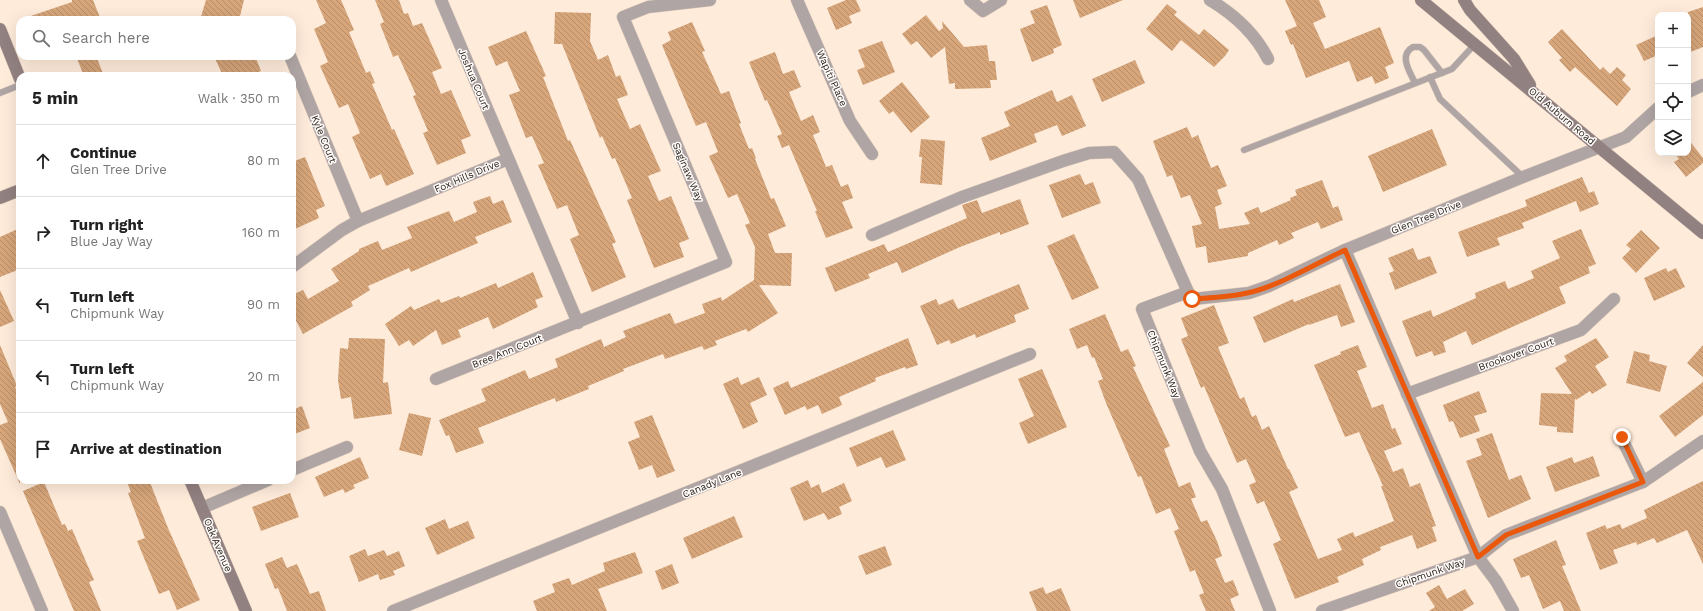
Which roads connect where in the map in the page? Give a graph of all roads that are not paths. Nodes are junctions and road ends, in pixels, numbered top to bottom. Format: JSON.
{"nodes":[{"id":1,"x":441,"y":0,"type":"edge"},
{"id":2,"x":710,"y":0,"type":"edge"},
{"id":3,"x":797,"y":0,"type":"edge"},
{"id":4,"x":970,"y":0,"type":"edge"},
{"id":5,"x":1001,"y":0,"type":"edge"},
{"id":6,"x":1210,"y":0,"type":"edge"},
{"id":7,"x":1421,"y":0,"type":"edge"},
{"id":8,"x":1464,"y":0,"type":"edge"},
{"id":9,"x":0,"y":29,"type":"edge"},
{"id":10,"x":1475,"y":44,"type":"junction"},
{"id":11,"x":1268,"y":59,"type":"dead end"},
{"id":12,"x":292,"y":60,"type":"edge"},
{"id":13,"x":17,"y":72,"type":"edge"},
{"id":14,"x":1442,"y":73,"type":"junction"},
{"id":15,"x":1430,"y":77,"type":"junction"},
{"id":16,"x":1415,"y":83,"type":"junction"},
{"id":17,"x":1703,"y":85,"type":"edge"},
{"id":18,"x":16,"y":87,"type":"edge"},
{"id":19,"x":1691,"y":91,"type":"edge"},
{"id":20,"x":0,"y":93,"type":"edge"},
{"id":21,"x":1536,"y":95,"type":"junction"},
{"id":22,"x":1655,"y":111,"type":"edge"},
{"id":23,"x":1599,"y":146,"type":"junction"},
{"id":24,"x":1244,"y":150,"type":"dead end"},
{"id":25,"x":872,"y":154,"type":"dead end"},
{"id":26,"x":508,"y":158,"type":"junction"},
{"id":27,"x":1523,"y":177,"type":"junction"},
{"id":28,"x":16,"y":192,"type":"edge"},
{"id":29,"x":0,"y":198,"type":"edge"},
{"id":30,"x":358,"y":221,"type":"junction"},
{"id":31,"x":1703,"y":233,"type":"edge"},
{"id":32,"x":872,"y":235,"type":"dead end"},
{"id":33,"x":1345,"y":250,"type":"junction"},
{"id":34,"x":296,"y":264,"type":"edge"},
{"id":35,"x":1188,"y":292,"type":"junction"},
{"id":36,"x":1614,"y":300,"type":"dead end"},
{"id":37,"x":578,"y":323,"type":"junction"},
{"id":38,"x":1030,"y":354,"type":"dead end"},
{"id":39,"x":436,"y":379,"type":"dead end"},
{"id":40,"x":1408,"y":394,"type":"junction"},
{"id":41,"x":1622,"y":437,"type":"dead end"},
{"id":42,"x":1703,"y":441,"type":"edge"},
{"id":43,"x":347,"y":447,"type":"dead end"},
{"id":44,"x":296,"y":468,"type":"edge"},
{"id":45,"x":1643,"y":482,"type":"junction"},
{"id":46,"x":192,"y":484,"type":"edge"},
{"id":47,"x":259,"y":484,"type":"edge"},
{"id":48,"x":202,"y":508,"type":"junction"},
{"id":49,"x":0,"y":512,"type":"edge"},
{"id":50,"x":1478,"y":557,"type":"junction"},
{"id":51,"x":42,"y":611,"type":"edge"},
{"id":52,"x":246,"y":611,"type":"edge"},
{"id":53,"x":393,"y":611,"type":"edge"},
{"id":54,"x":1270,"y":611,"type":"edge"},
{"id":55,"x":1322,"y":611,"type":"edge"},
{"id":56,"x":1513,"y":611,"type":"edge"}],
"edges":[{"from":1,"to":26,"type":"street","name":"Joshua Court"},
{"from":2,"to":37,"type":"street","name":"Saginaw Way"},
{"from":3,"to":25,"type":"street","name":"Wapiti Place"},
{"from":4,"to":5,"type":"street"},
{"from":6,"to":11,"type":"street"},
{"from":7,"to":10,"type":"main road","name":"Old Auburn Road"},
{"from":8,"to":21,"type":"main road"},
{"from":9,"to":13,"type":"main road"},
{"from":10,"to":14,"type":"lane"},
{"from":10,"to":21,"type":"main road","name":"Old Auburn Road"},
{"from":12,"to":30,"type":"street","name":"Kyle Court"},
{"from":14,"to":15,"type":"lane"},
{"from":14,"to":16,"type":"lane"},
{"from":15,"to":16,"type":"lane"},
{"from":15,"to":27,"type":"lane"},
{"from":16,"to":24,"type":"lane"},
{"from":17,"to":19,"type":"street"},
{"from":18,"to":20,"type":"lane"},
{"from":21,"to":23,"type":"main road","name":"Old Auburn Road"},
{"from":22,"to":23,"type":"street","name":"Glen Tree Drive"},
{"from":23,"to":27,"type":"street","name":"Glen Tree Drive"},
{"from":23,"to":31,"type":"main road","name":"Old Auburn Road"},
{"from":26,"to":30,"type":"street","name":"Fox Hills Drive"},
{"from":26,"to":37,"type":"street","name":"Fox Hills Drive"},
{"from":27,"to":33,"type":"street","name":"Glen Tree Drive"},
{"from":28,"to":29,"type":"main road"},
{"from":30,"to":34,"type":"street","name":"Fox Hills Drive"},
{"from":32,"to":35,"type":"street"},
{"from":33,"to":35,"type":"street","name":"Glen Tree Drive"},
{"from":33,"to":40,"type":"street"},
{"from":35,"to":54,"type":"street","name":"Chipmunk Way"},
{"from":36,"to":40,"type":"street","name":"Brookover Court"},
{"from":37,"to":39,"type":"street","name":"Bree Ann Court"},
{"from":38,"to":53,"type":"street","name":"Canady Lane"},
{"from":40,"to":50,"type":"street"},
{"from":41,"to":45,"type":"street"},
{"from":42,"to":45,"type":"street","name":"Chipmunk Way"},
{"from":43,"to":44,"type":"street"},
{"from":45,"to":50,"type":"street","name":"Chipmunk Way"},
{"from":46,"to":48,"type":"main road","name":"Oak Avenue"},
{"from":47,"to":48,"type":"street"},
{"from":48,"to":52,"type":"main road","name":"Oak Avenue"},
{"from":49,"to":51,"type":"street"},
{"from":50,"to":55,"type":"street","name":"Chipmunk Way"},
{"from":50,"to":56,"type":"street"}]}
